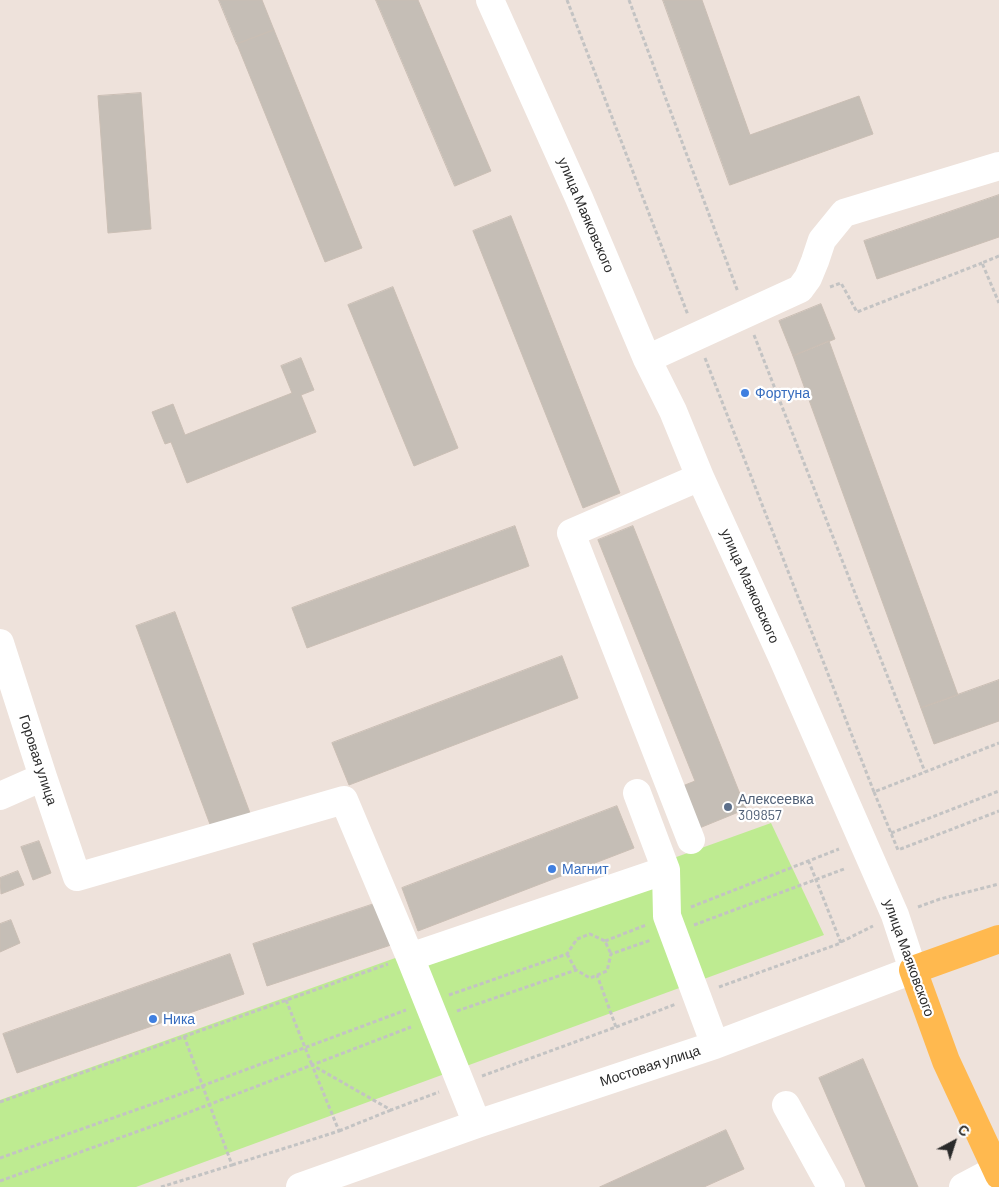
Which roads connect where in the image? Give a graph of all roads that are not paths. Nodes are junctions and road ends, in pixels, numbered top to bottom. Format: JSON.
{"nodes":[{"id":1,"x":490,"y":0,"type":"edge"},
{"id":2,"x":999,"y":166,"type":"edge"},
{"id":3,"x":647,"y":359,"type":"junction"},
{"id":4,"x":700,"y":477,"type":"junction"},
{"id":5,"x":0,"y":643,"type":"edge"},
{"id":6,"x":43,"y":777,"type":"junction"},
{"id":7,"x":637,"y":793,"type":"dead end"},
{"id":8,"x":0,"y":796,"type":"edge"},
{"id":9,"x":691,"y":840,"type":"dead end"},
{"id":10,"x":666,"y":870,"type":"junction"},
{"id":11,"x":999,"y":939,"type":"edge"},
{"id":12,"x":410,"y":957,"type":"junction"},
{"id":13,"x":913,"y":970,"type":"junction"},
{"id":14,"x":715,"y":1045,"type":"junction"},
{"id":15,"x":786,"y":1105,"type":"dead end"},
{"id":16,"x":477,"y":1124,"type":"junction"},
{"id":17,"x":998,"y":1172,"type":"edge"},
{"id":18,"x":300,"y":1187,"type":"edge"},
{"id":19,"x":832,"y":1187,"type":"edge"},
{"id":20,"x":963,"y":1187,"type":"edge"}],
"edges":[{"from":1,"to":3,"type":"street","name":"улица Маяковского"},
{"from":2,"to":3,"type":"street"},
{"from":3,"to":4,"type":"street","name":"улица Маяковского"},
{"from":4,"to":9,"type":"street"},
{"from":4,"to":13,"type":"street","name":"улица Маяковского"},
{"from":5,"to":6,"type":"street","name":"Горовая улица"},
{"from":6,"to":8,"type":"street"},
{"from":6,"to":12,"type":"street","name":"Горовая улица"},
{"from":7,"to":10,"type":"street"},
{"from":10,"to":12,"type":"street"},
{"from":10,"to":14,"type":"street"},
{"from":11,"to":13,"type":"main road","name":"Мостовая улица"},
{"from":12,"to":16,"type":"street"},
{"from":13,"to":14,"type":"street","name":"Мостовая улица"},
{"from":13,"to":17,"type":"main road","name":"улица Маяковского"},
{"from":14,"to":16,"type":"street","name":"Мостовая улица"},
{"from":15,"to":19,"type":"street"},
{"from":16,"to":18,"type":"street","name":"Мостовая улица"},
{"from":17,"to":20,"type":"street"}]}
